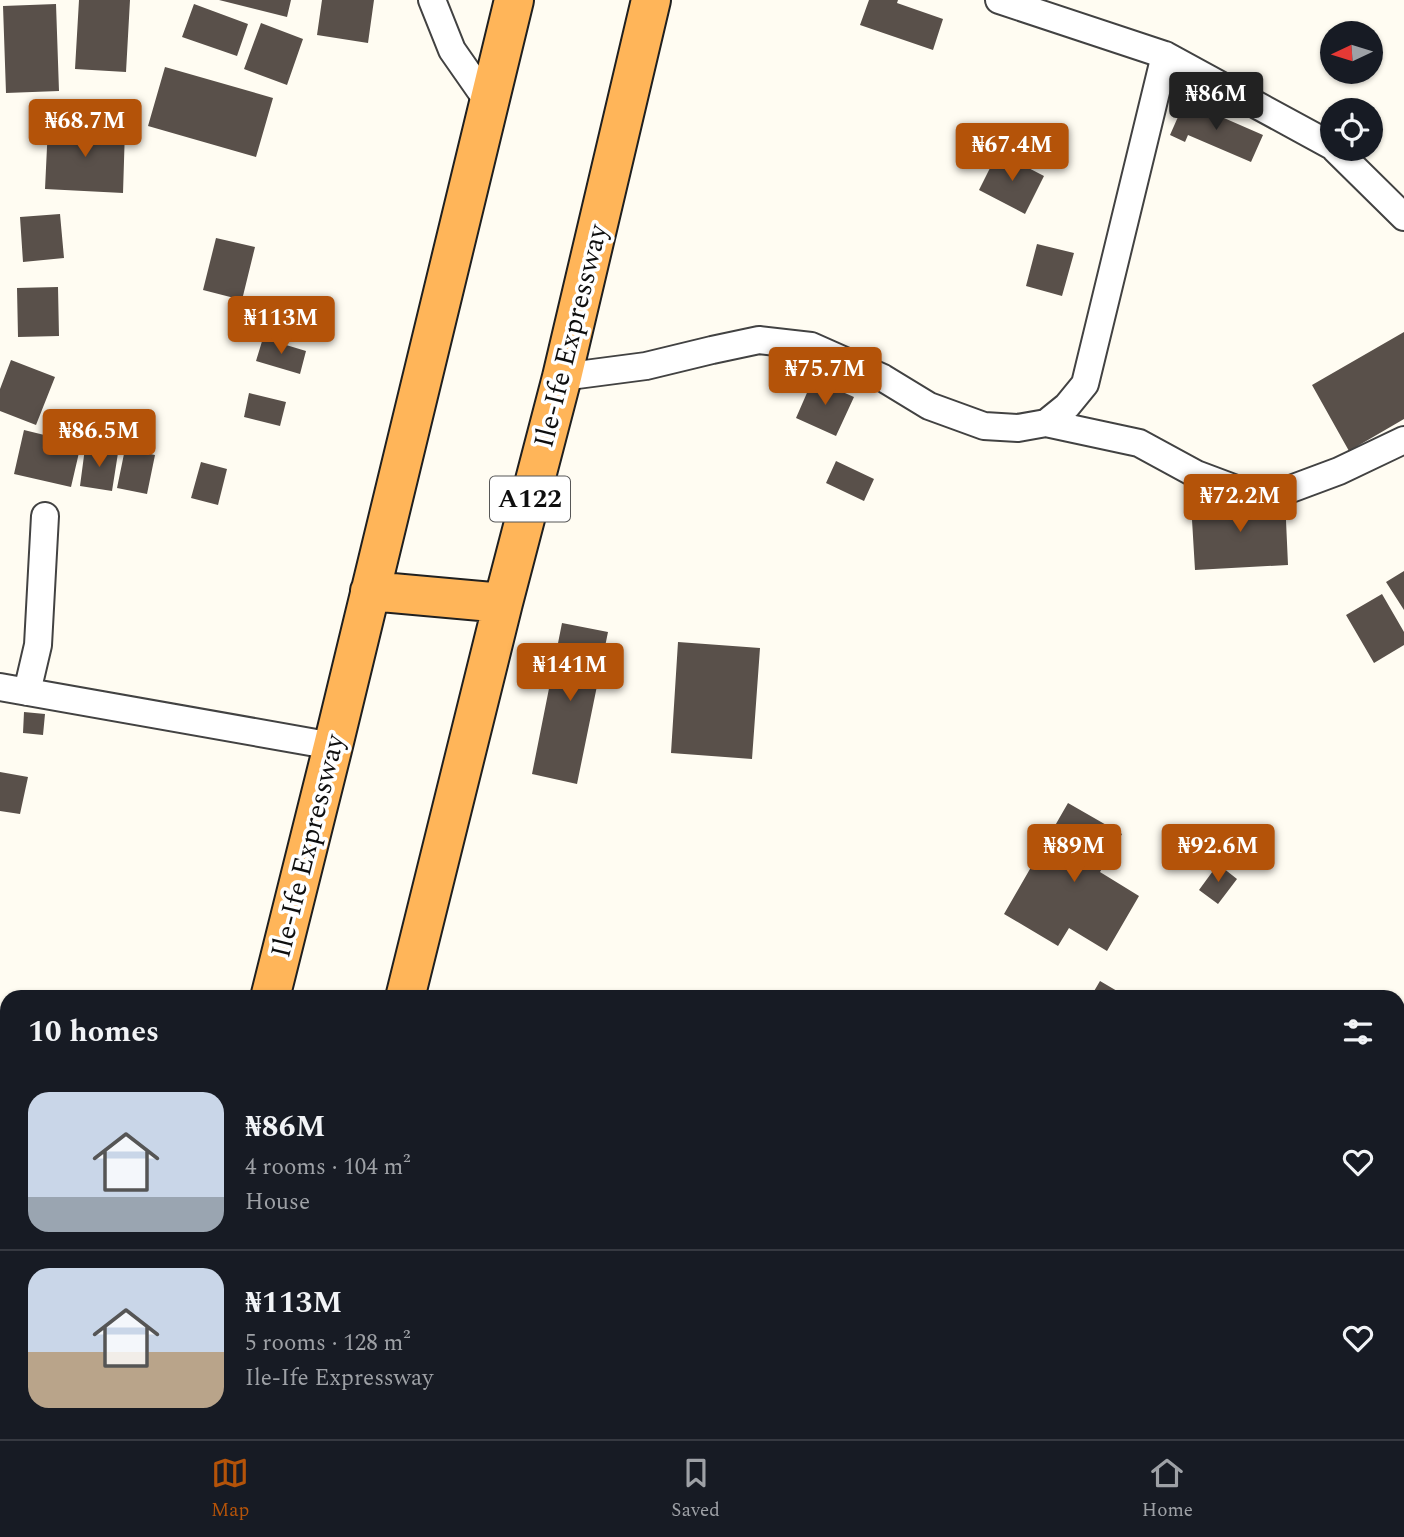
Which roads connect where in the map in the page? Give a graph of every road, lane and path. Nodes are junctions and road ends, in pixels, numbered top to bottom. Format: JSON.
{"nodes":[{"id":1,"x":432,"y":0,"type":"edge"},
{"id":2,"x":514,"y":0,"type":"edge"},
{"id":3,"x":652,"y":0,"type":"edge"},
{"id":4,"x":999,"y":0,"type":"edge"},
{"id":5,"x":1166,"y":55,"type":"junction"},
{"id":6,"x":489,"y":103,"type":"junction"},
{"id":7,"x":1320,"y":140,"type":"edge"},
{"id":8,"x":1347,"y":161,"type":"edge"},
{"id":9,"x":1404,"y":217,"type":"edge"},
{"id":10,"x":562,"y":377,"type":"junction"},
{"id":11,"x":1046,"y":423,"type":"junction"},
{"id":12,"x":1404,"y":440,"type":"edge"},
{"id":13,"x":45,"y":516,"type":"dead end"},
{"id":14,"x":370,"y":591,"type":"junction"},
{"id":15,"x":503,"y":603,"type":"junction"},
{"id":16,"x":0,"y":687,"type":"edge"},
{"id":17,"x":26,"y":692,"type":"junction"},
{"id":18,"x":333,"y":746,"type":"junction"},
{"id":19,"x":272,"y":990,"type":"edge"},
{"id":20,"x":407,"y":990,"type":"edge"}],
"edges":[{"from":1,"to":6,"type":"street"},
{"from":2,"to":6,"type":"highway","name":"Ile-Ife Expressway"},
{"from":3,"to":10,"type":"highway","name":"Ile-Ife Expressway","number":"A122"},
{"from":4,"to":5,"type":"street"},
{"from":5,"to":7,"type":"street"},
{"from":5,"to":11,"type":"street"},
{"from":6,"to":14,"type":"highway","name":"Ile-Ife Expressway"},
{"from":8,"to":9,"type":"street"},
{"from":10,"to":11,"type":"street"},
{"from":10,"to":15,"type":"highway","name":"Ile-Ife Expressway","number":"A122"},
{"from":11,"to":12,"type":"street"},
{"from":13,"to":17,"type":"street"},
{"from":14,"to":15,"type":"highway"},
{"from":14,"to":18,"type":"highway","name":"Ile-Ife Expressway"},
{"from":15,"to":20,"type":"highway","name":"Ile-Ife Expressway","number":"A122"},
{"from":16,"to":17,"type":"street"},
{"from":17,"to":18,"type":"street"},
{"from":18,"to":19,"type":"highway","name":"Ile-Ife Expressway"}]}
